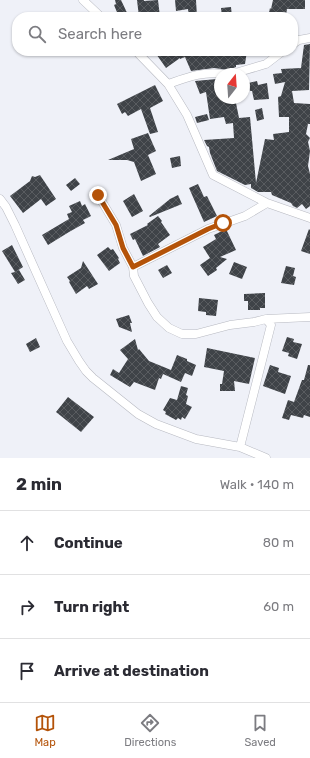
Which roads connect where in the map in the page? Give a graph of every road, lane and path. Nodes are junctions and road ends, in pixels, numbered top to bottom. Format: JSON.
{"nodes":[{"id":1,"x":83,"y":0,"type":"edge"},
{"id":2,"x":96,"y":12,"type":"edge"},
{"id":3,"x":310,"y":38,"type":"edge"},
{"id":4,"x":298,"y":40,"type":"edge"},
{"id":5,"x":141,"y":56,"type":"edge"},
{"id":6,"x":276,"y":56,"type":"edge"},
{"id":7,"x":250,"y":69,"type":"edge"},
{"id":8,"x":214,"y":74,"type":"edge"},
{"id":9,"x":168,"y":84,"type":"junction"},
{"id":10,"x":98,"y":195,"type":"dead end"},
{"id":11,"x":0,"y":199,"type":"edge"},
{"id":12,"x":267,"y":203,"type":"junction"},
{"id":13,"x":310,"y":218,"type":"edge"},
{"id":14,"x":133,"y":267,"type":"junction"},
{"id":15,"x":310,"y":317,"type":"edge"},
{"id":16,"x":266,"y":318,"type":"junction"},
{"id":17,"x":240,"y":447,"type":"junction"},
{"id":18,"x":266,"y":458,"type":"edge"}],
"edges":[{"from":1,"to":2,"type":"street"},
{"from":3,"to":4,"type":"street"},
{"from":5,"to":9,"type":"street"},
{"from":6,"to":7,"type":"street"},
{"from":8,"to":9,"type":"street"},
{"from":9,"to":12,"type":"street"},
{"from":10,"to":14,"type":"street"},
{"from":11,"to":17,"type":"street"},
{"from":12,"to":13,"type":"street"},
{"from":12,"to":14,"type":"street"},
{"from":14,"to":16,"type":"street"},
{"from":15,"to":16,"type":"street"},
{"from":16,"to":17,"type":"street"},
{"from":17,"to":18,"type":"street"}]}
